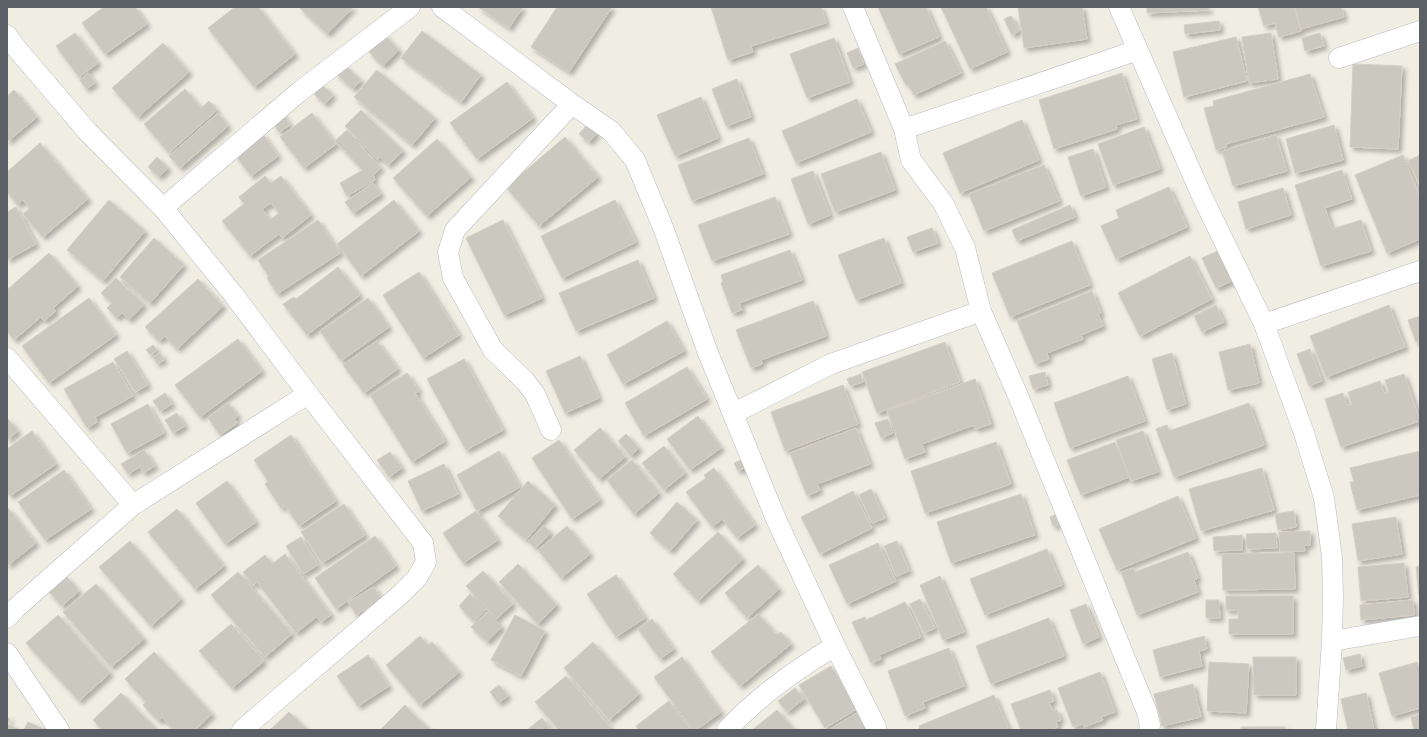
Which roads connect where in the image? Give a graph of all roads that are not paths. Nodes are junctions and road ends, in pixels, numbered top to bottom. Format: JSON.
{"nodes":[{"id":1,"x":410,"y":7,"type":"edge"},
{"id":2,"x":442,"y":7,"type":"edge"},
{"id":3,"x":853,"y":7,"type":"edge"},
{"id":4,"x":1120,"y":7,"type":"edge"},
{"id":5,"x":1420,"y":31,"type":"edge"},
{"id":6,"x":7,"y":35,"type":"edge"},
{"id":7,"x":1138,"y":50,"type":"junction"},
{"id":8,"x":1339,"y":58,"type":"dead end"},
{"id":9,"x":572,"y":104,"type":"junction"},
{"id":10,"x":904,"y":130,"type":"junction"},
{"id":11,"x":163,"y":208,"type":"junction"},
{"id":12,"x":1420,"y":271,"type":"edge"},
{"id":13,"x":981,"y":311,"type":"junction"},
{"id":14,"x":1264,"y":324,"type":"junction"},
{"id":15,"x":7,"y":358,"type":"edge"},
{"id":16,"x":308,"y":394,"type":"junction"},
{"id":17,"x":734,"y":413,"type":"junction"},
{"id":18,"x":551,"y":430,"type":"dead end"},
{"id":19,"x":133,"y":505,"type":"junction"},
{"id":20,"x":10,"y":608,"type":"edge"},
{"id":21,"x":1420,"y":626,"type":"edge"},
{"id":22,"x":1332,"y":641,"type":"junction"},
{"id":23,"x":835,"y":646,"type":"junction"},
{"id":24,"x":7,"y":653,"type":"edge"},
{"id":25,"x":876,"y":727,"type":"dead end"},
{"id":26,"x":59,"y":730,"type":"edge"},
{"id":27,"x":242,"y":730,"type":"edge"},
{"id":28,"x":727,"y":730,"type":"edge"},
{"id":29,"x":1149,"y":730,"type":"edge"},
{"id":30,"x":1326,"y":730,"type":"edge"}],
"edges":[{"from":1,"to":11,"type":"street"},
{"from":2,"to":9,"type":"street"},
{"from":3,"to":10,"type":"street"},
{"from":4,"to":7,"type":"street"},
{"from":5,"to":8,"type":"street"},
{"from":6,"to":11,"type":"street"},
{"from":7,"to":10,"type":"street"},
{"from":7,"to":14,"type":"street"},
{"from":9,"to":17,"type":"street"},
{"from":9,"to":18,"type":"street"},
{"from":10,"to":13,"type":"street"},
{"from":11,"to":16,"type":"street"},
{"from":12,"to":14,"type":"street"},
{"from":13,"to":17,"type":"street"},
{"from":13,"to":29,"type":"street"},
{"from":14,"to":22,"type":"street"},
{"from":15,"to":19,"type":"street"},
{"from":16,"to":19,"type":"street"},
{"from":16,"to":27,"type":"street"},
{"from":17,"to":23,"type":"street"},
{"from":19,"to":20,"type":"street"},
{"from":21,"to":22,"type":"street"},
{"from":22,"to":30,"type":"street"},
{"from":23,"to":25,"type":"street"},
{"from":23,"to":28,"type":"street"},
{"from":24,"to":26,"type":"street"}]}
